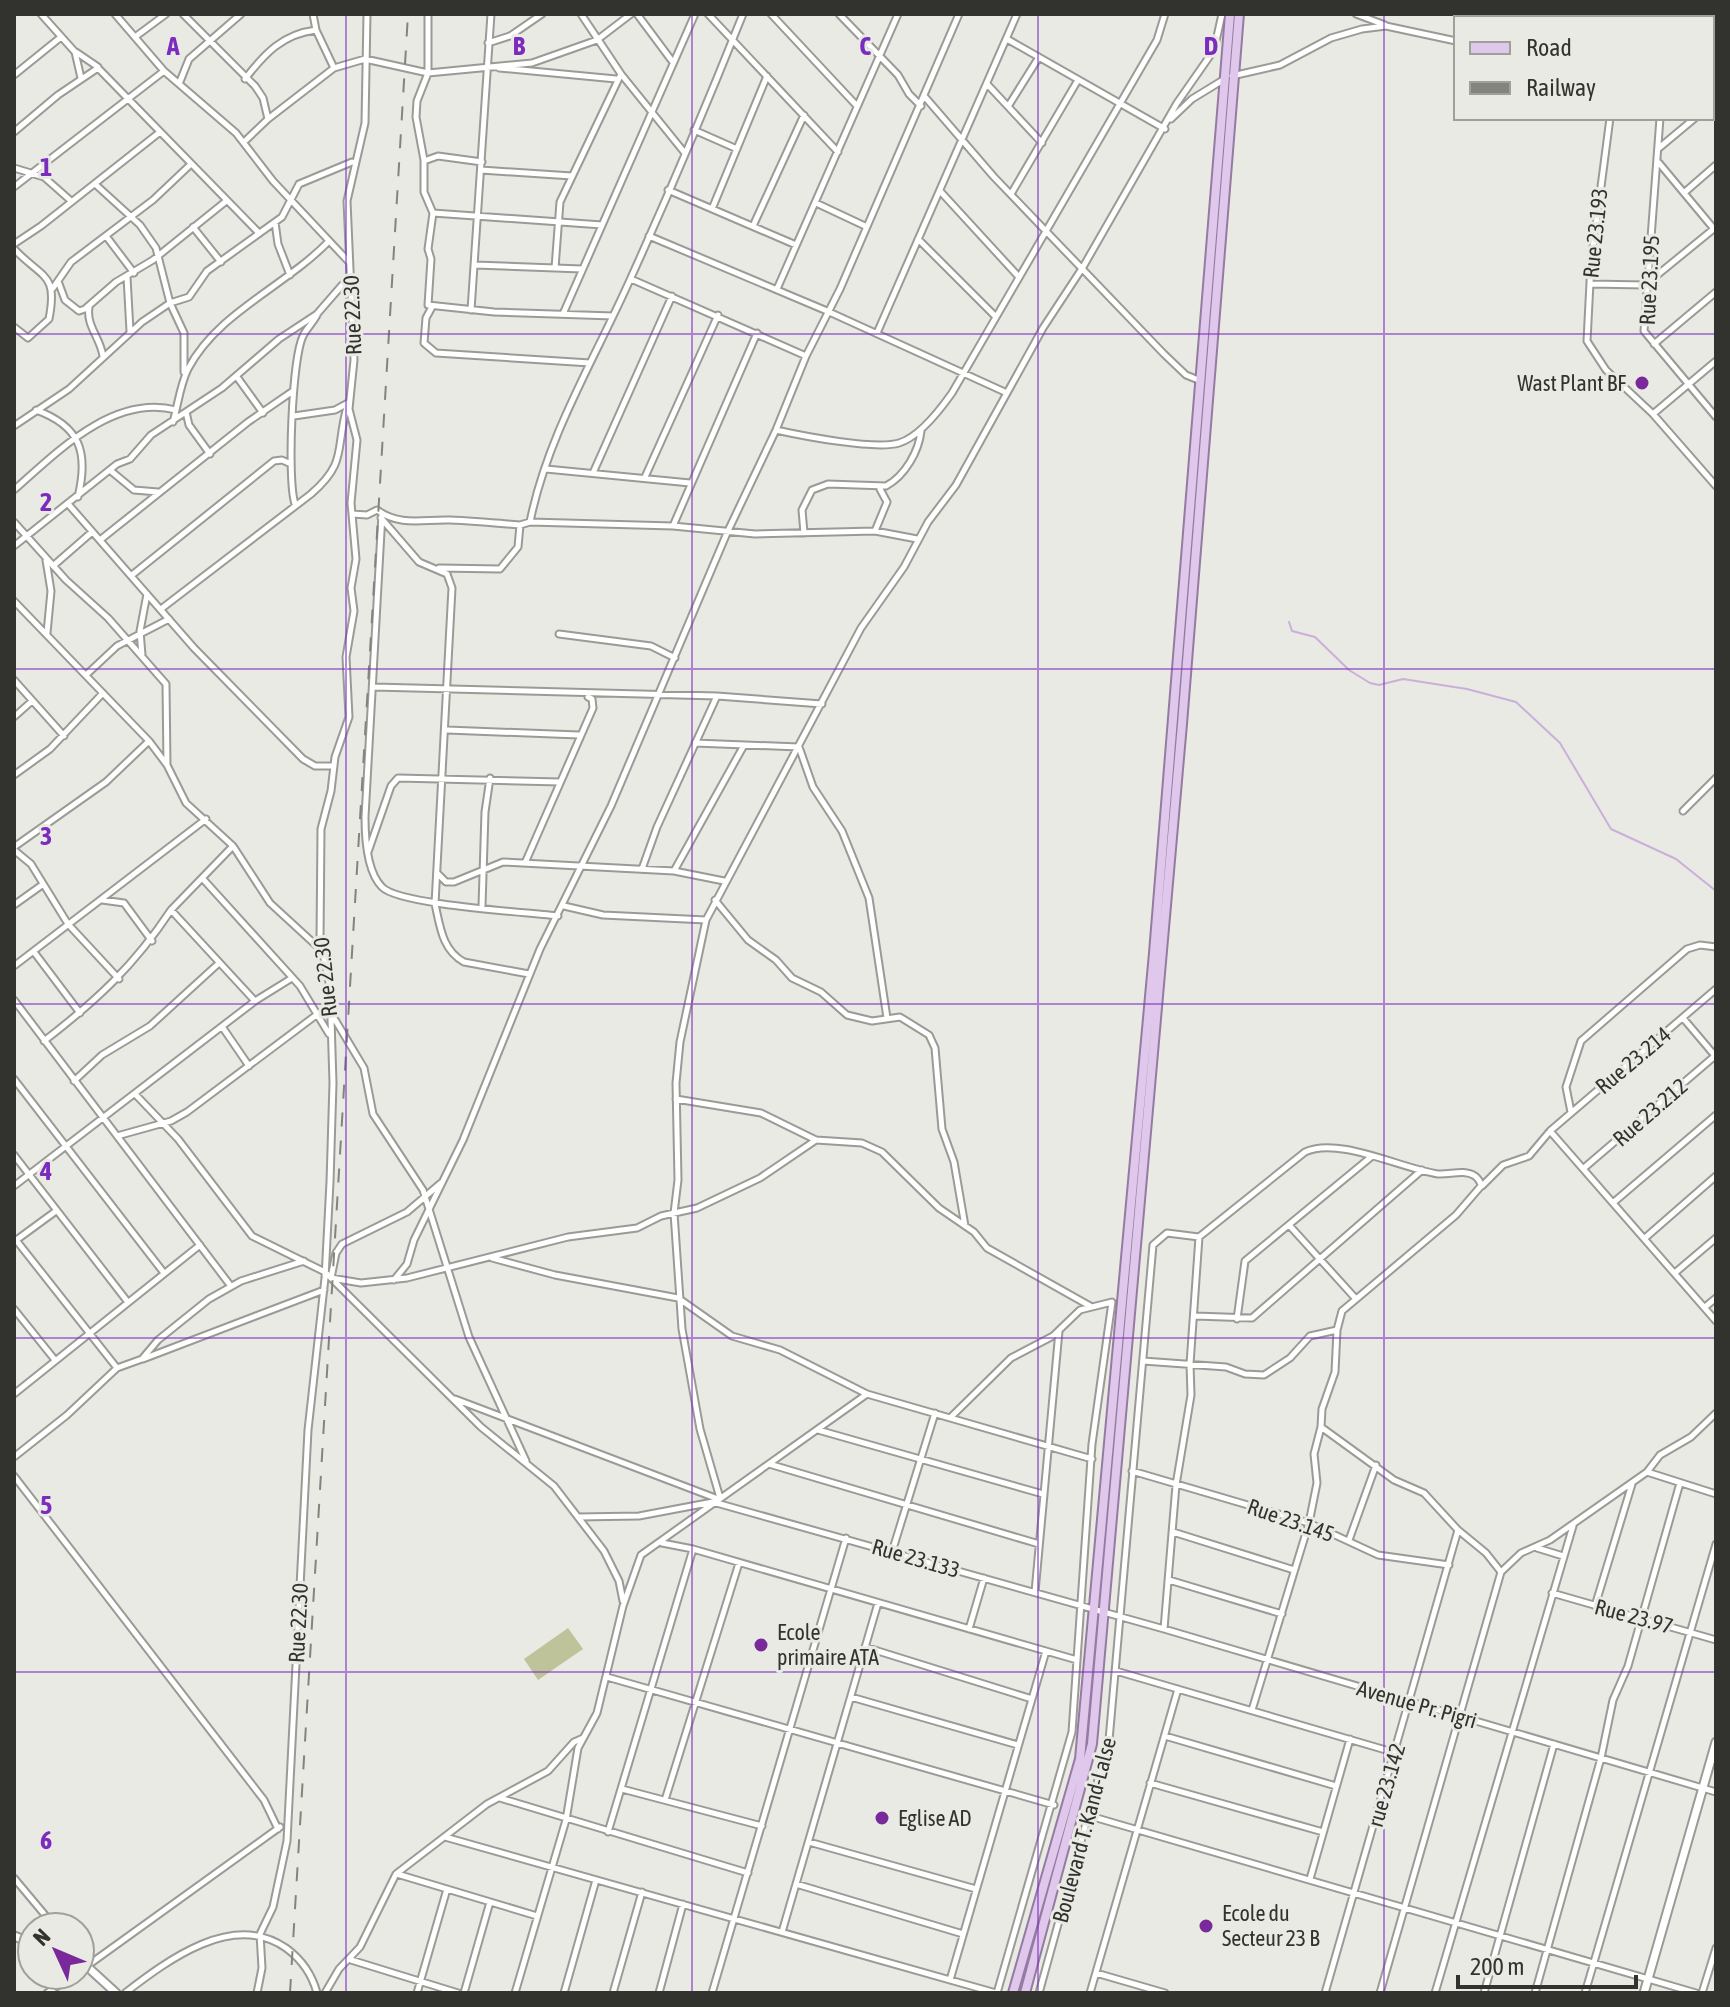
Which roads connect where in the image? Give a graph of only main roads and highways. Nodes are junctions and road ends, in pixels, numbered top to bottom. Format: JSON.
{"nodes":[{"id":1,"x":1230,"y":14,"type":"edge"},
{"id":2,"x":1239,"y":14,"type":"edge"},
{"id":3,"x":1229,"y":78,"type":"junction"},
{"id":4,"x":1099,"y":1611,"type":"junction"},
{"id":5,"x":1013,"y":1993,"type":"edge"},
{"id":6,"x":1025,"y":1993,"type":"edge"}],
"edges":[{"from":1,"to":3,"type":"main road"},
{"from":2,"to":3,"type":"main road"},
{"from":3,"to":4,"type":"main road"},
{"from":3,"to":4,"type":"main road"},
{"from":4,"to":5,"type":"main road"},
{"from":4,"to":6,"type":"main road"}]}
